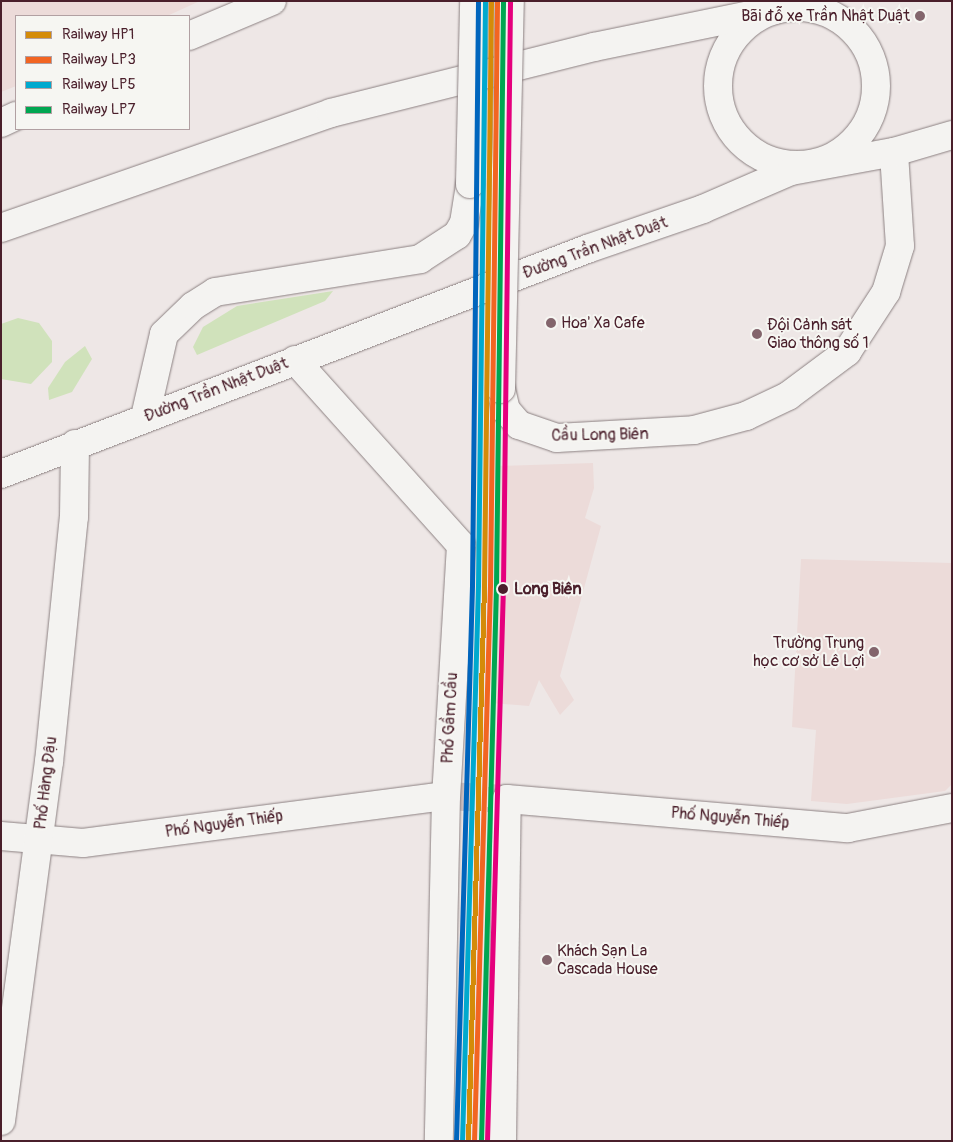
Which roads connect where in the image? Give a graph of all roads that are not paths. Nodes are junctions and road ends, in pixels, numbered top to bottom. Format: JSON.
{"nodes":[{"id":1,"x":272,"y":1,"type":"edge"},
{"id":2,"x":474,"y":1,"type":"edge"},
{"id":3,"x":510,"y":1,"type":"edge"},
{"id":4,"x":781,"y":6,"type":"edge"},
{"id":5,"x":190,"y":36,"type":"edge"},
{"id":6,"x":15,"y":116,"type":"edge"},
{"id":7,"x":1,"y":123,"type":"edge"},
{"id":8,"x":952,"y":135,"type":"edge"},
{"id":9,"x":894,"y":152,"type":"junction"},
{"id":10,"x":822,"y":162,"type":"junction"},
{"id":11,"x":1,"y":228,"type":"edge"},
{"id":12,"x":294,"y":360,"type":"junction"},
{"id":13,"x":145,"y":417,"type":"junction"},
{"id":14,"x":75,"y":444,"type":"junction"},
{"id":15,"x":1,"y":474,"type":"edge"},
{"id":16,"x":446,"y":796,"type":"junction"},
{"id":17,"x":952,"y":808,"type":"edge"},
{"id":18,"x":1,"y":836,"type":"edge"},
{"id":19,"x":40,"y":839,"type":"junction"},
{"id":20,"x":1,"y":1121,"type":"edge"},
{"id":21,"x":439,"y":1141,"type":"edge"},
{"id":22,"x":502,"y":1141,"type":"edge"}],
"edges":[{"from":1,"to":5,"type":"street"},
{"from":2,"to":13,"type":"street","bridge":true},
{"from":3,"to":9,"type":"street","name":"Cầu Long Biên","bridge":true},
{"from":4,"to":10,"type":"street"},
{"from":4,"to":10,"type":"street"},
{"from":4,"to":11,"type":"street"},
{"from":6,"to":7,"type":"street"},
{"from":8,"to":9,"type":"street","name":"Đường Trần Nhật Duật"},
{"from":9,"to":10,"type":"street","name":"Đường Trần Nhật Duật"},
{"from":10,"to":12,"type":"street","name":"Đường Trần Nhật Duật"},
{"from":12,"to":13,"type":"street","name":"Đường Trần Nhật Duật"},
{"from":12,"to":16,"type":"street","name":"Phố Gầm Cầu"},
{"from":13,"to":14,"type":"street","name":"Đường Trần Nhật Duật"},
{"from":14,"to":15,"type":"street","name":"Đường Trần Nhật Duật"},
{"from":14,"to":19,"type":"street","name":"Phố Hàng Đậu"},
{"from":16,"to":19,"type":"street","name":"Phố Nguyễn Thiếp"},
{"from":16,"to":21,"type":"street","name":"Phố Gầm Cầu"},
{"from":17,"to":22,"type":"street","name":"Phố Nguyễn Thiếp"},
{"from":18,"to":19,"type":"street","name":"Phố Nguyễn Thiếp"},
{"from":19,"to":20,"type":"street","name":"Phố Hàng Đậu"}]}
